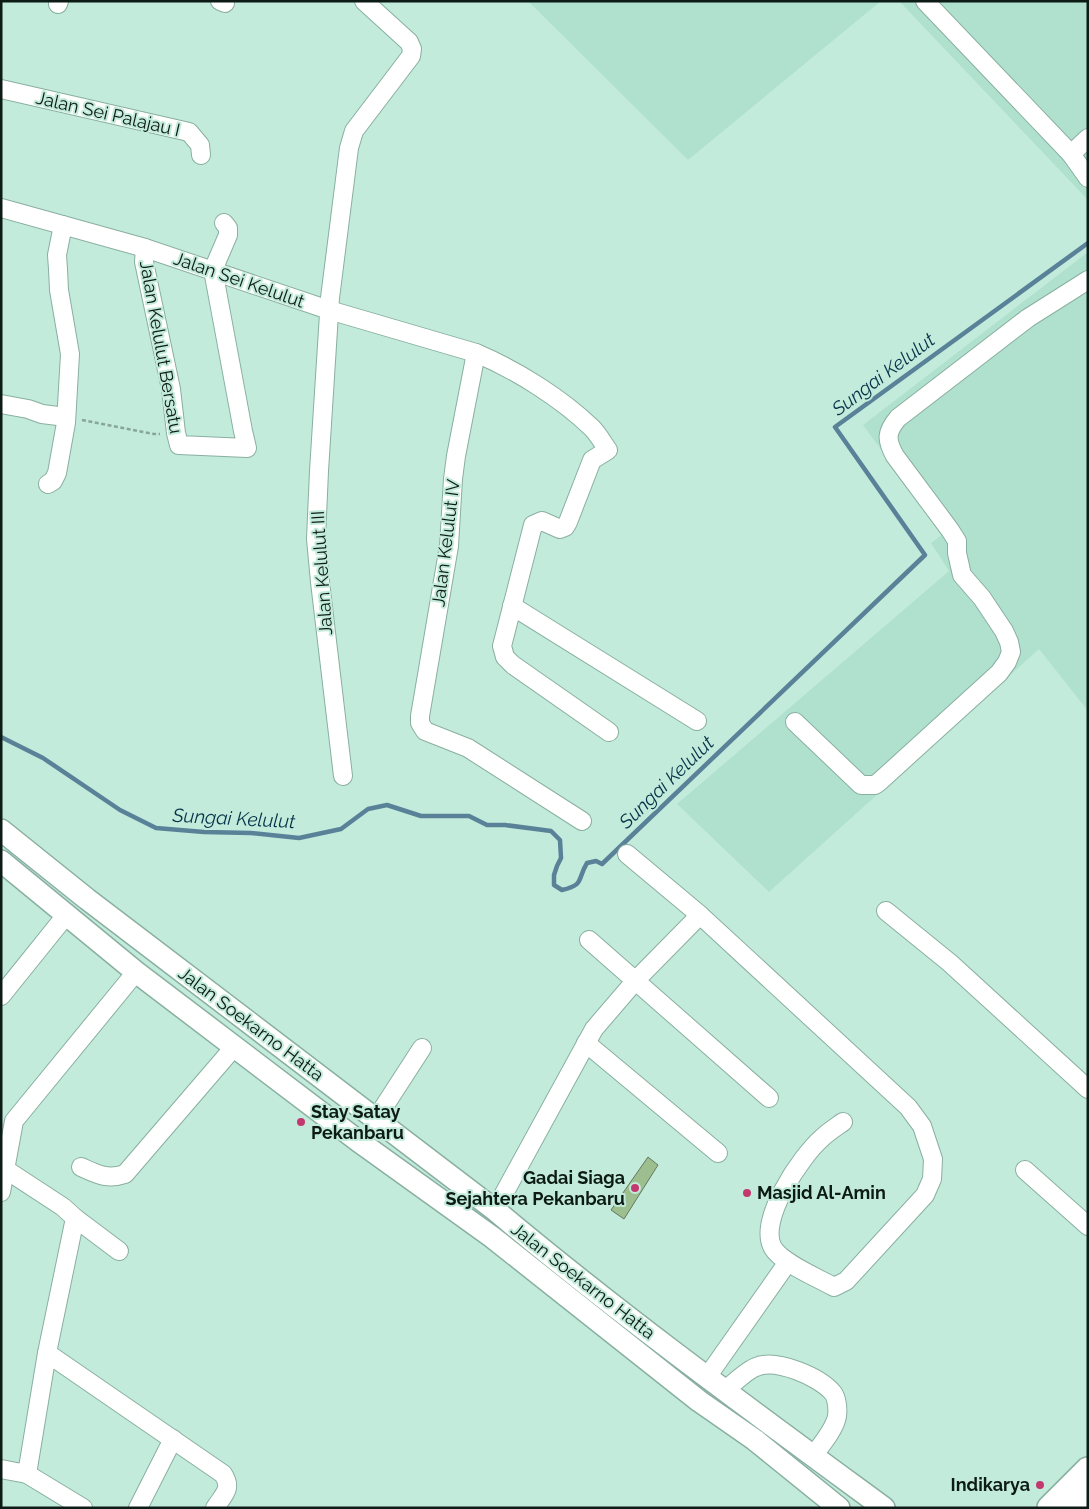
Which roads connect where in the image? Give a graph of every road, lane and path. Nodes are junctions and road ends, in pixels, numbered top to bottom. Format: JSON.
{"nodes":[{"id":1,"x":364,"y":1,"type":"edge"},
{"id":2,"x":925,"y":1,"type":"edge"},
{"id":3,"x":1,"y":89,"type":"edge"},
{"id":4,"x":1088,"y":138,"type":"edge"},
{"id":5,"x":201,"y":154,"type":"dead end"},
{"id":6,"x":1071,"y":154,"type":"junction"},
{"id":7,"x":1088,"y":178,"type":"edge"},
{"id":8,"x":1,"y":208,"type":"edge"},
{"id":9,"x":224,"y":223,"type":"dead end"},
{"id":10,"x":63,"y":225,"type":"junction"},
{"id":11,"x":145,"y":248,"type":"junction"},
{"id":12,"x":214,"y":270,"type":"junction"},
{"id":13,"x":1088,"y":280,"type":"edge"},
{"id":14,"x":329,"y":310,"type":"junction"},
{"id":15,"x":476,"y":353,"type":"junction"},
{"id":16,"x":1,"y":404,"type":"edge"},
{"id":17,"x":66,"y":417,"type":"junction"},
{"id":18,"x":177,"y":439,"type":"junction"},
{"id":19,"x":48,"y":484,"type":"dead end"},
{"id":20,"x":512,"y":606,"type":"junction"},
{"id":21,"x":697,"y":721,"type":"dead end"},
{"id":22,"x":795,"y":722,"type":"dead end"},
{"id":23,"x":609,"y":732,"type":"dead end"},
{"id":24,"x":343,"y":776,"type":"dead end"},
{"id":25,"x":582,"y":821,"type":"dead end"},
{"id":26,"x":1,"y":830,"type":"edge"},
{"id":27,"x":627,"y":854,"type":"dead end"},
{"id":28,"x":1,"y":861,"type":"edge"},
{"id":29,"x":886,"y":911,"type":"dead end"},
{"id":30,"x":67,"y":914,"type":"junction"},
{"id":31,"x":700,"y":915,"type":"junction"},
{"id":32,"x":589,"y":940,"type":"dead end"},
{"id":33,"x":136,"y":972,"type":"junction"},
{"id":34,"x":636,"y":980,"type":"junction"},
{"id":35,"x":1,"y":996,"type":"edge"},
{"id":36,"x":586,"y":1043,"type":"junction"},
{"id":37,"x":235,"y":1046,"type":"junction"},
{"id":38,"x":422,"y":1048,"type":"dead end"},
{"id":39,"x":331,"y":1086,"type":"junction"},
{"id":40,"x":1088,"y":1089,"type":"edge"},
{"id":41,"x":769,"y":1098,"type":"dead end"},
{"id":42,"x":315,"y":1108,"type":"junction"},
{"id":43,"x":8,"y":1118,"type":"edge"},
{"id":44,"x":376,"y":1120,"type":"junction"},
{"id":45,"x":843,"y":1122,"type":"dead end"},
{"id":46,"x":718,"y":1153,"type":"dead end"},
{"id":47,"x":81,"y":1167,"type":"dead end"},
{"id":48,"x":6,"y":1169,"type":"junction"},
{"id":49,"x":1025,"y":1170,"type":"dead end"},
{"id":50,"x":1,"y":1192,"type":"edge"},
{"id":51,"x":494,"y":1210,"type":"junction"},
{"id":52,"x":75,"y":1218,"type":"junction"},
{"id":53,"x":1088,"y":1226,"type":"edge"},
{"id":54,"x":119,"y":1251,"type":"dead end"},
{"id":55,"x":788,"y":1262,"type":"junction"},
{"id":56,"x":46,"y":1353,"type":"junction"},
{"id":57,"x":707,"y":1377,"type":"junction"},
{"id":58,"x":725,"y":1390,"type":"junction"},
{"id":59,"x":173,"y":1439,"type":"junction"},
{"id":60,"x":813,"y":1456,"type":"junction"},
{"id":61,"x":1,"y":1469,"type":"edge"},
{"id":62,"x":1088,"y":1470,"type":"edge"},
{"id":63,"x":28,"y":1474,"type":"junction"},
{"id":64,"x":1088,"y":1501,"type":"edge"},
{"id":65,"x":83,"y":1508,"type":"edge"},
{"id":66,"x":138,"y":1508,"type":"edge"},
{"id":67,"x":215,"y":1508,"type":"edge"},
{"id":68,"x":839,"y":1508,"type":"edge"},
{"id":69,"x":884,"y":1508,"type":"edge"},
{"id":70,"x":1050,"y":1508,"type":"edge"},
{"id":71,"x":1081,"y":1508,"type":"edge"}],
"edges":[{"from":1,"to":14,"type":"street","name":"Jalan Kelulut III"},
{"from":2,"to":6,"type":"street"},
{"from":3,"to":5,"type":"street","name":"Jalan Sei Palajau I"},
{"from":4,"to":6,"type":"street"},
{"from":6,"to":7,"type":"street"},
{"from":8,"to":10,"type":"street","name":"Jalan Sei Kelulut"},
{"from":9,"to":12,"type":"street"},
{"from":10,"to":11,"type":"street","name":"Jalan Sei Kelulut"},
{"from":10,"to":17,"type":"street"},
{"from":11,"to":12,"type":"street","name":"Jalan Sei Kelulut"},
{"from":11,"to":18,"type":"street","name":"Jalan Kelulut Bersatu"},
{"from":12,"to":14,"type":"street","name":"Jalan Sei Kelulut"},
{"from":12,"to":18,"type":"street"},
{"from":13,"to":22,"type":"street"},
{"from":14,"to":15,"type":"street","name":"Jalan Sei Kelulut"},
{"from":14,"to":24,"type":"street","name":"Jalan Kelulut III"},
{"from":15,"to":20,"type":"street","name":"Jalan Sei Kelulut"},
{"from":15,"to":25,"type":"street","name":"Jalan Kelulut IV"},
{"from":16,"to":17,"type":"street"},
{"from":17,"to":18,"type":"path"},
{"from":17,"to":19,"type":"street"},
{"from":20,"to":21,"type":"street"},
{"from":20,"to":23,"type":"street"},
{"from":26,"to":39,"type":"main road","name":"Jalan Soekarno Hatta"},
{"from":27,"to":31,"type":"street"},
{"from":28,"to":30,"type":"main road","name":"Jalan Soekarno Hatta"},
{"from":29,"to":40,"type":"street"},
{"from":30,"to":33,"type":"main road","name":"Jalan Soekarno Hatta"},
{"from":30,"to":35,"type":"street"},
{"from":31,"to":34,"type":"street"},
{"from":31,"to":55,"type":"street"},
{"from":32,"to":34,"type":"street"},
{"from":33,"to":37,"type":"main road","name":"Jalan Soekarno Hatta"},
{"from":33,"to":43,"type":"street"},
{"from":34,"to":36,"type":"street"},
{"from":34,"to":41,"type":"street"},
{"from":36,"to":46,"type":"street"},
{"from":36,"to":51,"type":"street"},
{"from":37,"to":42,"type":"main road","name":"Jalan Soekarno Hatta"},
{"from":37,"to":47,"type":"street"},
{"from":38,"to":44,"type":"street"},
{"from":39,"to":42,"type":"main road"},
{"from":39,"to":44,"type":"main road","name":"Jalan Soekarno Hatta"},
{"from":42,"to":68,"type":"main road","name":"Jalan Soekarno Hatta"},
{"from":43,"to":48,"type":"street"},
{"from":44,"to":51,"type":"main road","name":"Jalan Soekarno Hatta"},
{"from":45,"to":55,"type":"street"},
{"from":48,"to":50,"type":"street"},
{"from":48,"to":52,"type":"street"},
{"from":49,"to":53,"type":"street"},
{"from":51,"to":57,"type":"main road","name":"Jalan Soekarno Hatta"},
{"from":52,"to":54,"type":"street"},
{"from":52,"to":56,"type":"street"},
{"from":55,"to":57,"type":"street"},
{"from":56,"to":59,"type":"street"},
{"from":56,"to":63,"type":"street"},
{"from":57,"to":58,"type":"main road","name":"Jalan Soekarno Hatta"},
{"from":58,"to":60,"type":"main road","name":"Jalan Soekarno Hatta"},
{"from":58,"to":60,"type":"street"},
{"from":59,"to":66,"type":"street"},
{"from":59,"to":67,"type":"street"},
{"from":60,"to":69,"type":"main road","name":"Jalan Soekarno Hatta"},
{"from":61,"to":63,"type":"street"},
{"from":62,"to":70,"type":"highway"},
{"from":63,"to":65,"type":"street"},
{"from":64,"to":71,"type":"highway"}]}
